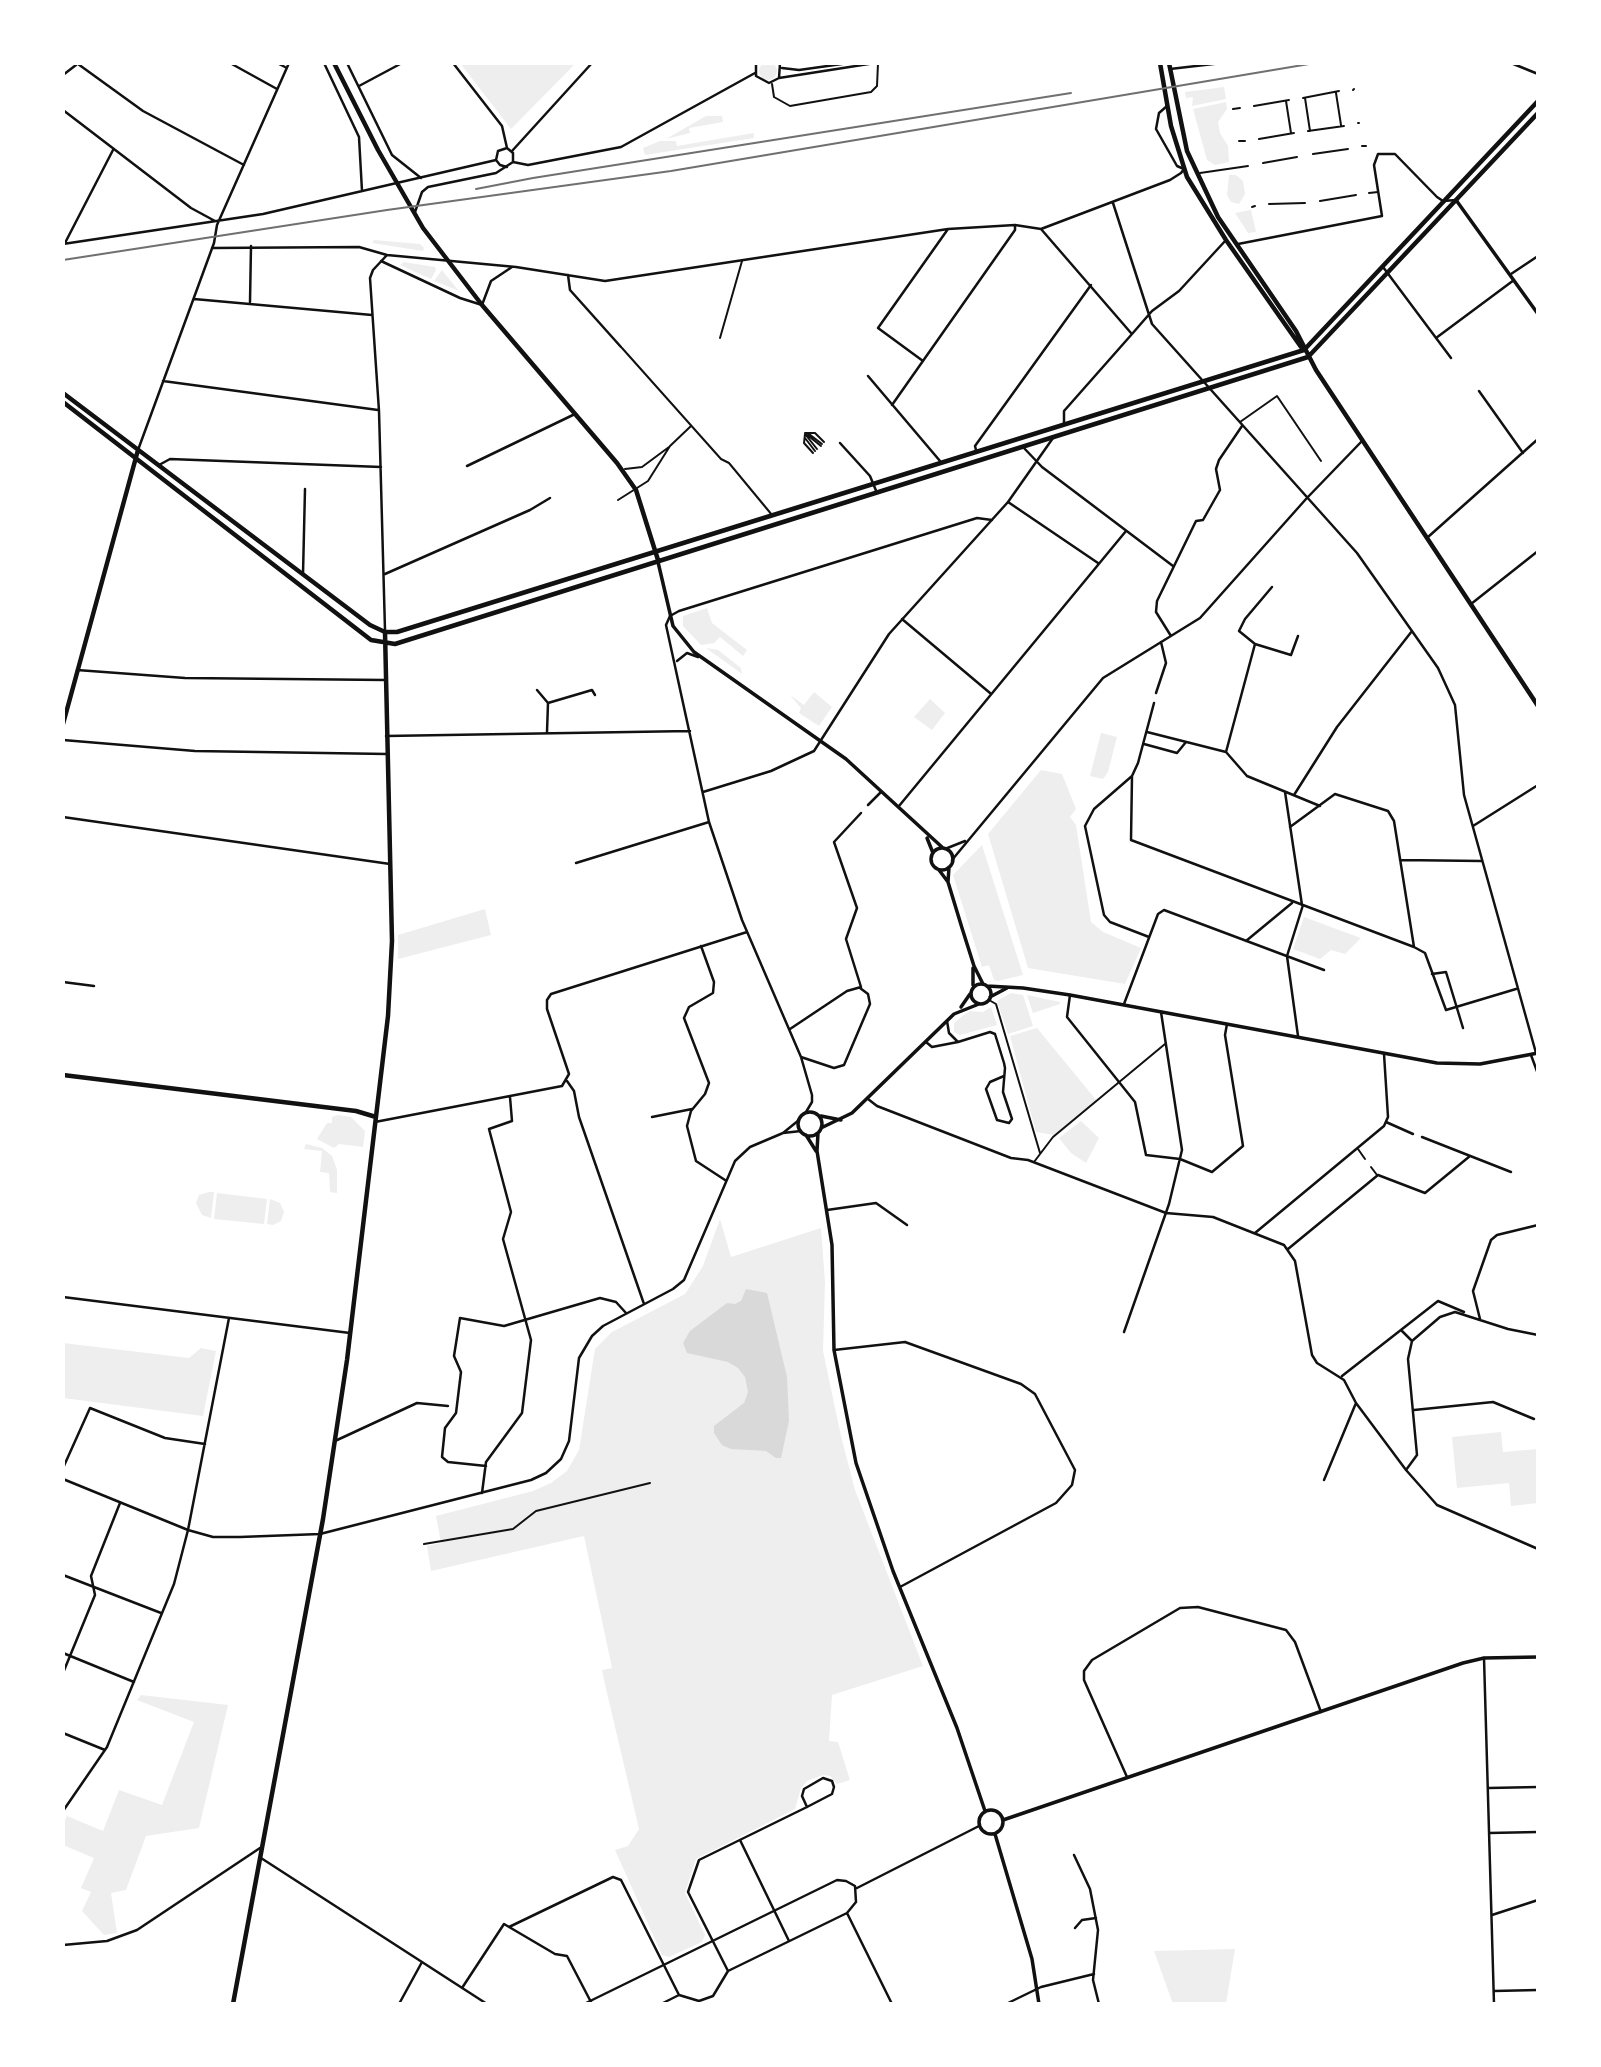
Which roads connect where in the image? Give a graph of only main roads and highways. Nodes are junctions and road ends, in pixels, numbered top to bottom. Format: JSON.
{"nodes":[{"id":1,"x":334,"y":63,"type":"edge"},
{"id":2,"x":1160,"y":63,"type":"edge"},
{"id":3,"x":1170,"y":66,"type":"edge"},
{"id":4,"x":1538,"y":101,"type":"edge"},
{"id":5,"x":1538,"y":113,"type":"edge"},
{"id":6,"x":1205,"y":206,"type":"junction"},
{"id":7,"x":1236,"y":245,"type":"junction"},
{"id":8,"x":1304,"y":350,"type":"junction"},
{"id":9,"x":1308,"y":357,"type":"junction"},
{"id":10,"x":65,"y":394,"type":"edge"},
{"id":11,"x":63,"y":402,"type":"edge"},
{"id":12,"x":138,"y":450,"type":"junction"},
{"id":13,"x":135,"y":459,"type":"junction"},
{"id":14,"x":657,"y":552,"type":"junction"},
{"id":15,"x":658,"y":560,"type":"junction"},
{"id":16,"x":385,"y":632,"type":"junction"},
{"id":17,"x":384,"y":643,"type":"junction"},
{"id":18,"x":1538,"y":706,"type":"edge"},
{"id":19,"x":63,"y":724,"type":"edge"},
{"id":20,"x":63,"y":1075,"type":"edge"},
{"id":21,"x":376,"y":1120,"type":"junction"},
{"id":22,"x":233,"y":2004,"type":"edge"}],
"edges":[{"from":1,"to":14,"type":"main road"},
{"from":2,"to":6,"type":"main road"},
{"from":3,"to":7,"type":"main road"},
{"from":4,"to":8,"type":"main road"},
{"from":5,"to":9,"type":"main road"},
{"from":6,"to":7,"type":"main road"},
{"from":6,"to":8,"type":"main road"},
{"from":7,"to":8,"type":"main road"},
{"from":8,"to":9,"type":"main road"},
{"from":8,"to":14,"type":"main road"},
{"from":9,"to":15,"type":"main road"},
{"from":9,"to":18,"type":"main road"},
{"from":10,"to":11,"type":"main road"},
{"from":10,"to":12,"type":"main road"},
{"from":11,"to":13,"type":"main road"},
{"from":12,"to":13,"type":"main road"},
{"from":12,"to":16,"type":"main road"},
{"from":13,"to":17,"type":"main road"},
{"from":13,"to":19,"type":"main road"},
{"from":14,"to":15,"type":"main road"},
{"from":14,"to":16,"type":"main road"},
{"from":15,"to":17,"type":"main road"},
{"from":16,"to":17,"type":"main road"},
{"from":17,"to":21,"type":"main road"},
{"from":20,"to":21,"type":"main road"},
{"from":21,"to":22,"type":"main road"}]}
